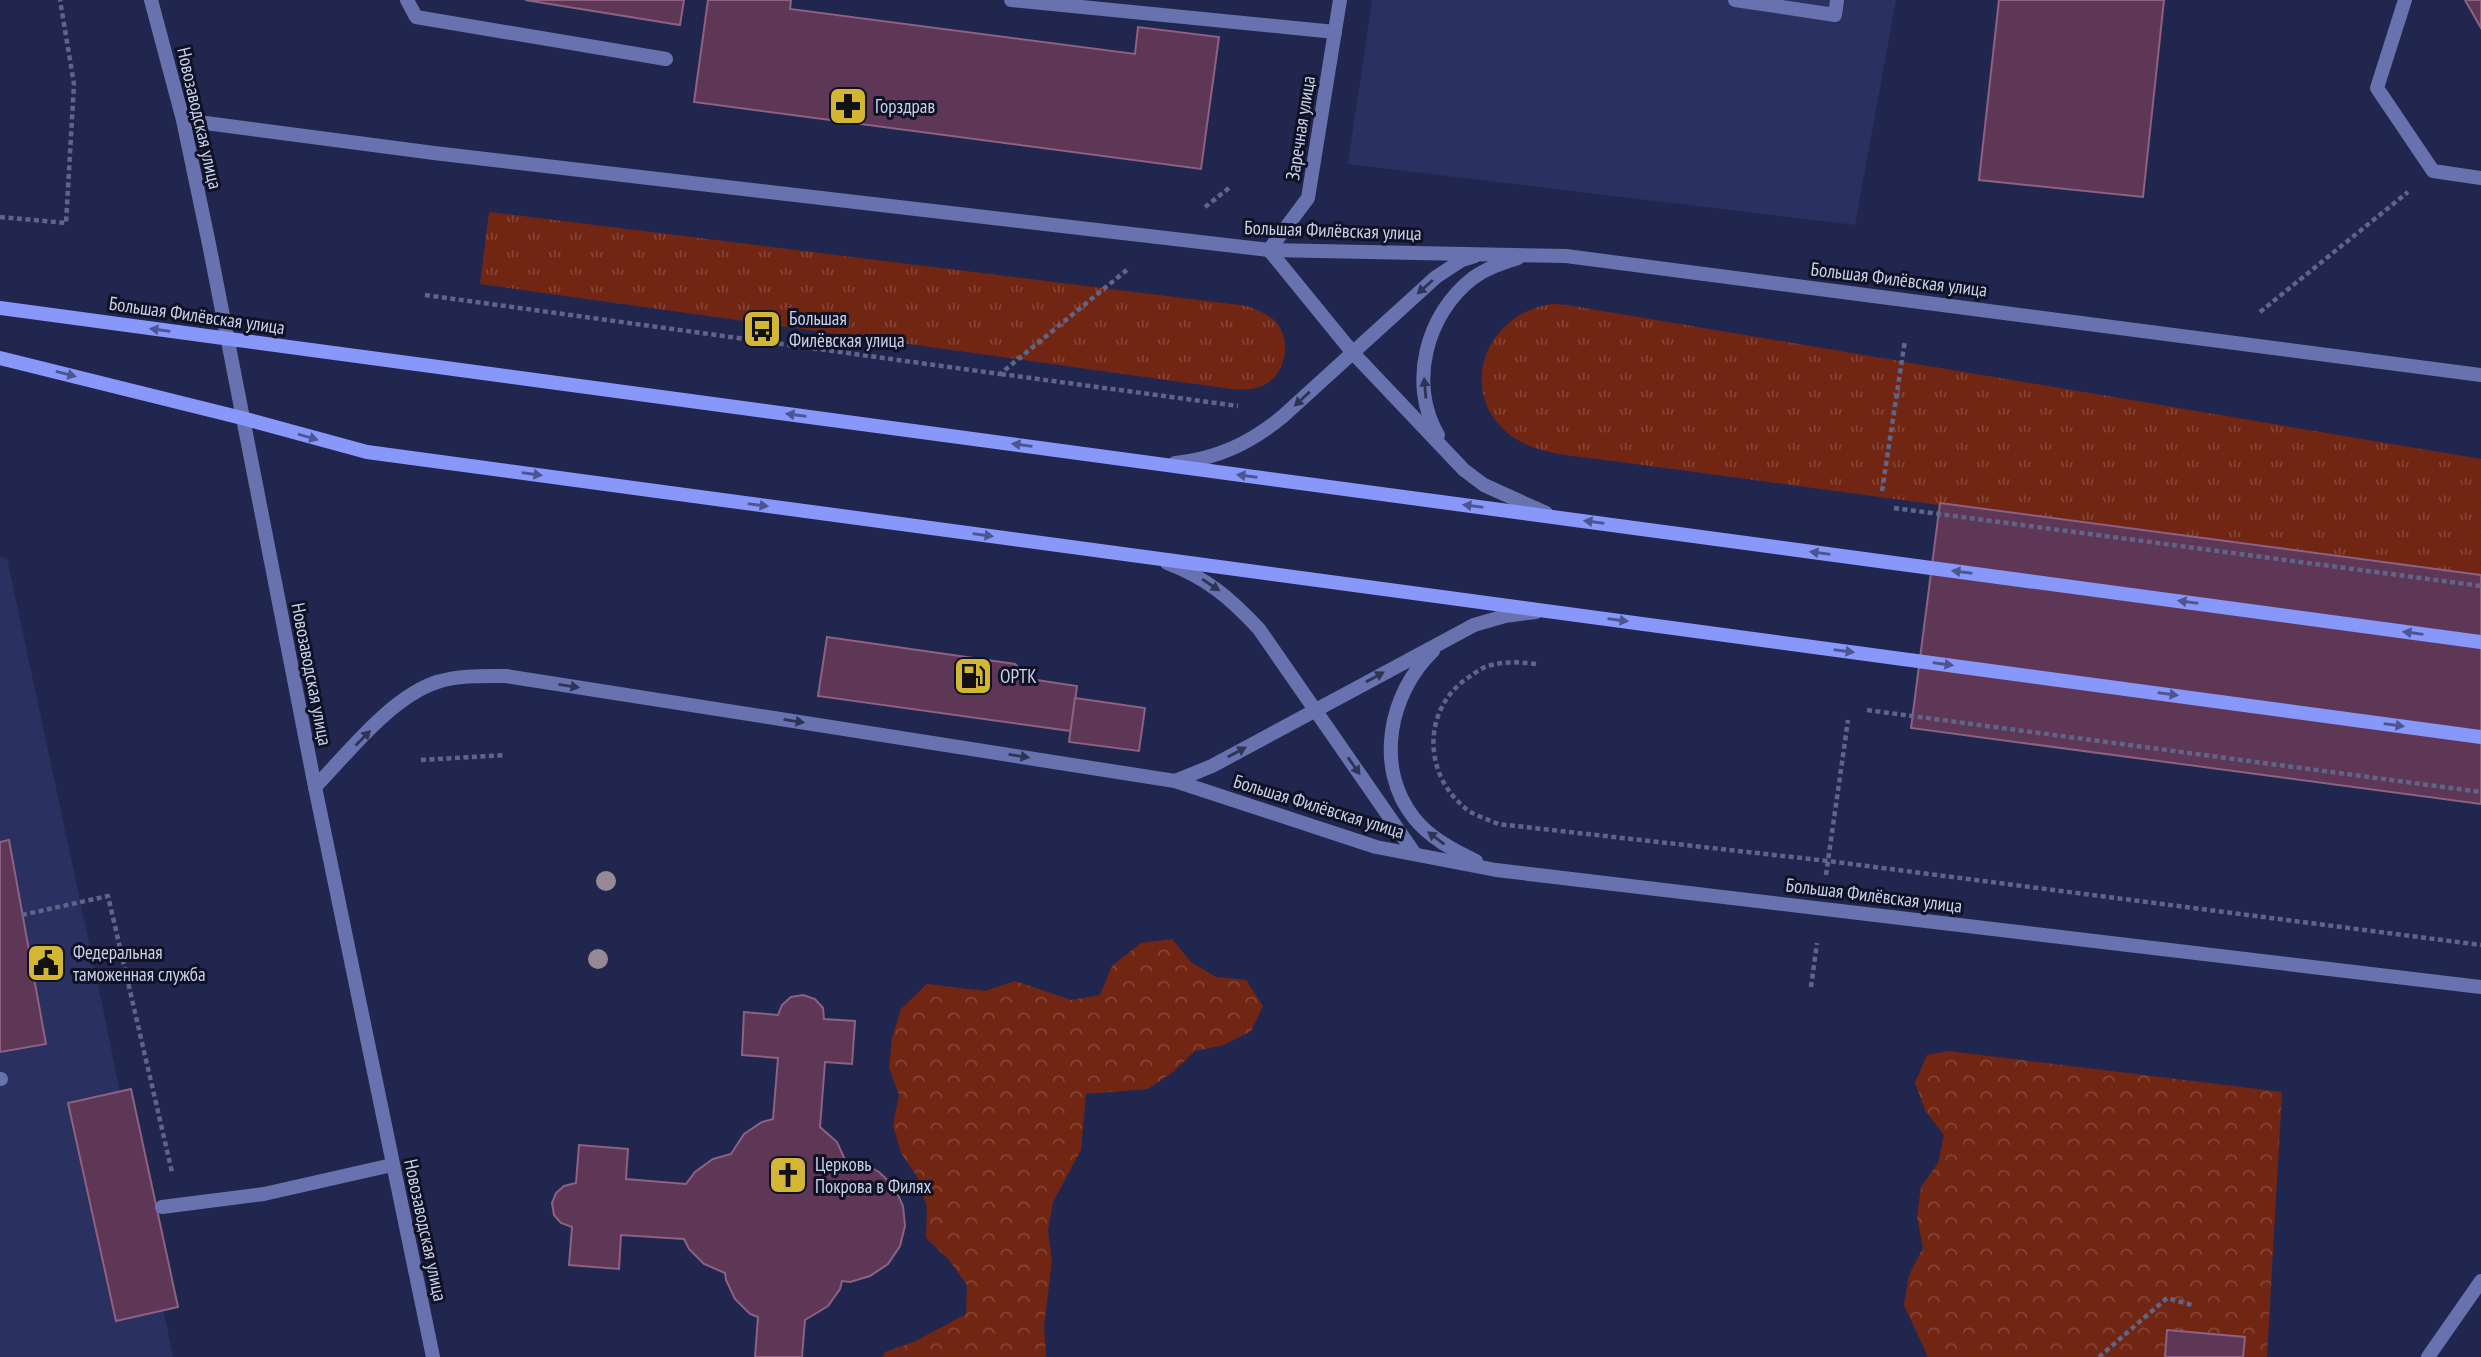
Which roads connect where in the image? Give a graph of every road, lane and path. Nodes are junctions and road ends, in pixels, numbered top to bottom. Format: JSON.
{"nodes":[{"id":1,"x":60,"y":0,"type":"edge"},
{"id":2,"x":151,"y":0,"type":"edge"},
{"id":3,"x":407,"y":0,"type":"edge"},
{"id":4,"x":1011,"y":0,"type":"edge"},
{"id":5,"x":1340,"y":0,"type":"edge"},
{"id":6,"x":1735,"y":0,"type":"edge"},
{"id":7,"x":1838,"y":0,"type":"edge"},
{"id":8,"x":2405,"y":0,"type":"edge"},
{"id":9,"x":1335,"y":32,"type":"junction"},
{"id":10,"x":666,"y":59,"type":"dead end"},
{"id":11,"x":183,"y":120,"type":"junction"},
{"id":12,"x":2433,"y":171,"type":"junction"},
{"id":13,"x":2481,"y":178,"type":"edge"},
{"id":14,"x":1229,"y":188,"type":"dead end"},
{"id":15,"x":0,"y":217,"type":"edge"},
{"id":16,"x":1165,"y":238,"type":"junction"},
{"id":17,"x":1269,"y":250,"type":"junction"},
{"id":18,"x":1483,"y":253,"type":"junction"},
{"id":19,"x":1542,"y":254,"type":"junction"},
{"id":20,"x":425,"y":295,"type":"dead end"},
{"id":21,"x":0,"y":309,"type":"edge"},
{"id":22,"x":2255,"y":316,"type":"dead end"},
{"id":23,"x":227,"y":339,"type":"junction"},
{"id":24,"x":1905,"y":340,"type":"dead end"},
{"id":25,"x":1353,"y":353,"type":"junction"},
{"id":26,"x":0,"y":358,"type":"edge"},
{"id":27,"x":1000,"y":374,"type":"junction"},
{"id":28,"x":2481,"y":375,"type":"edge"},
{"id":29,"x":1243,"y":406,"type":"dead end"},
{"id":30,"x":242,"y":418,"type":"junction"},
{"id":31,"x":1447,"y":452,"type":"junction"},
{"id":32,"x":1162,"y":464,"type":"junction"},
{"id":33,"x":1882,"y":491,"type":"dead end"},
{"id":34,"x":1894,"y":508,"type":"dead end"},
{"id":35,"x":1565,"y":518,"type":"junction"},
{"id":36,"x":1149,"y":557,"type":"junction"},
{"id":37,"x":2481,"y":586,"type":"edge"},
{"id":38,"x":1551,"y":611,"type":"junction"},
{"id":39,"x":1446,"y":639,"type":"junction"},
{"id":40,"x":2481,"y":642,"type":"edge"},
{"id":41,"x":1536,"y":664,"type":"dead end"},
{"id":42,"x":1315,"y":710,"type":"junction"},
{"id":43,"x":1867,"y":710,"type":"dead end"},
{"id":44,"x":1848,"y":720,"type":"dead end"},
{"id":45,"x":2481,"y":737,"type":"edge"},
{"id":46,"x":505,"y":755,"type":"dead end"},
{"id":47,"x":422,"y":760,"type":"dead end"},
{"id":48,"x":1175,"y":781,"type":"junction"},
{"id":49,"x":315,"y":787,"type":"junction"},
{"id":50,"x":2481,"y":792,"type":"edge"},
{"id":51,"x":1415,"y":854,"type":"junction"},
{"id":52,"x":1828,"y":861,"type":"junction"},
{"id":53,"x":1496,"y":870,"type":"junction"},
{"id":54,"x":22,"y":915,"type":"dead end"},
{"id":55,"x":2481,"y":945,"type":"edge"},
{"id":56,"x":2481,"y":987,"type":"edge"},
{"id":57,"x":393,"y":1166,"type":"junction"},
{"id":58,"x":180,"y":1204,"type":"junction"},
{"id":59,"x":162,"y":1207,"type":"dead end"},
{"id":60,"x":2481,"y":1281,"type":"edge"},
{"id":61,"x":2192,"y":1305,"type":"dead end"},
{"id":62,"x":433,"y":1357,"type":"edge"},
{"id":63,"x":2099,"y":1357,"type":"edge"},
{"id":64,"x":2428,"y":1357,"type":"edge"}],
"edges":[{"from":1,"to":15,"type":"path"},
{"from":2,"to":11,"type":"street","name":"Новозаводская улица"},
{"from":3,"to":10,"type":"street"},
{"from":4,"to":9,"type":"street"},
{"from":5,"to":9,"type":"street","name":"Заречная улица"},
{"from":6,"to":7,"type":"street"},
{"from":8,"to":12,"type":"street"},
{"from":9,"to":17,"type":"street","name":"Заречная улица"},
{"from":11,"to":16,"type":"street","name":"Большая Филёвская улица"},
{"from":11,"to":23,"type":"street","name":"Новозаводская улица"},
{"from":12,"to":13,"type":"street"},
{"from":12,"to":22,"type":"path"},
{"from":14,"to":16,"type":"path"},
{"from":16,"to":17,"type":"street","name":"Большая Филёвская улица"},
{"from":16,"to":27,"type":"path"},
{"from":17,"to":18,"type":"street","name":"Большая Филёвская улица"},
{"from":17,"to":25,"type":"street"},
{"from":18,"to":19,"type":"street","name":"Большая Филёвская улица"},
{"from":18,"to":25,"type":"street","one_way":true},
{"from":19,"to":28,"type":"street","name":"Большая Филёвская улица"},
{"from":31,"to":19,"type":"street","one_way":true},
{"from":20,"to":27,"type":"path"},
{"from":23,"to":21,"type":"main road","name":"Большая Филёвская улица","one_way":true},
{"from":23,"to":30,"type":"street","name":"Новозаводская улица"},
{"from":32,"to":23,"type":"main road","name":"Большая Филёвская улица","one_way":true},
{"from":24,"to":33,"type":"path"},
{"from":25,"to":31,"type":"street"},
{"from":25,"to":32,"type":"street","one_way":true},
{"from":26,"to":30,"type":"main road","one_way":true},
{"from":27,"to":29,"type":"path"},
{"from":30,"to":36,"type":"main road","one_way":true},
{"from":30,"to":49,"type":"street","name":"Новозаводская улица"},
{"from":31,"to":35,"type":"street"},
{"from":35,"to":32,"type":"main road","name":"Большая Филёвская улица","one_way":true},
{"from":34,"to":37,"type":"path"},
{"from":40,"to":35,"type":"main road","name":"Большая Филёвская улица","one_way":true},
{"from":36,"to":38,"type":"main road"},
{"from":36,"to":42,"type":"street","one_way":true},
{"from":38,"to":39,"type":"street"},
{"from":38,"to":45,"type":"main road","one_way":true},
{"from":42,"to":39,"type":"street","one_way":true},
{"from":53,"to":39,"type":"street","one_way":true},
{"from":41,"to":52,"type":"path"},
{"from":48,"to":42,"type":"street","one_way":true},
{"from":42,"to":51,"type":"street","one_way":true},
{"from":43,"to":50,"type":"path"},
{"from":44,"to":52,"type":"path"},
{"from":46,"to":47,"type":"path"},
{"from":49,"to":48,"type":"street","name":"Большая Филёвская улица","one_way":true},
{"from":48,"to":51,"type":"street","name":"Большая Филёвская улица"},
{"from":49,"to":57,"type":"street","name":"Новозаводская улица"},
{"from":51,"to":53,"type":"street","name":"Большая Филёвская улица"},
{"from":52,"to":55,"type":"path"},
{"from":53,"to":56,"type":"street","name":"Большая Филёвская улица"},
{"from":54,"to":58,"type":"path"},
{"from":57,"to":58,"type":"street"},
{"from":57,"to":62,"type":"street","name":"Новозаводская улица"},
{"from":58,"to":59,"type":"street"},
{"from":60,"to":64,"type":"street"},
{"from":61,"to":63,"type":"path"}]}
